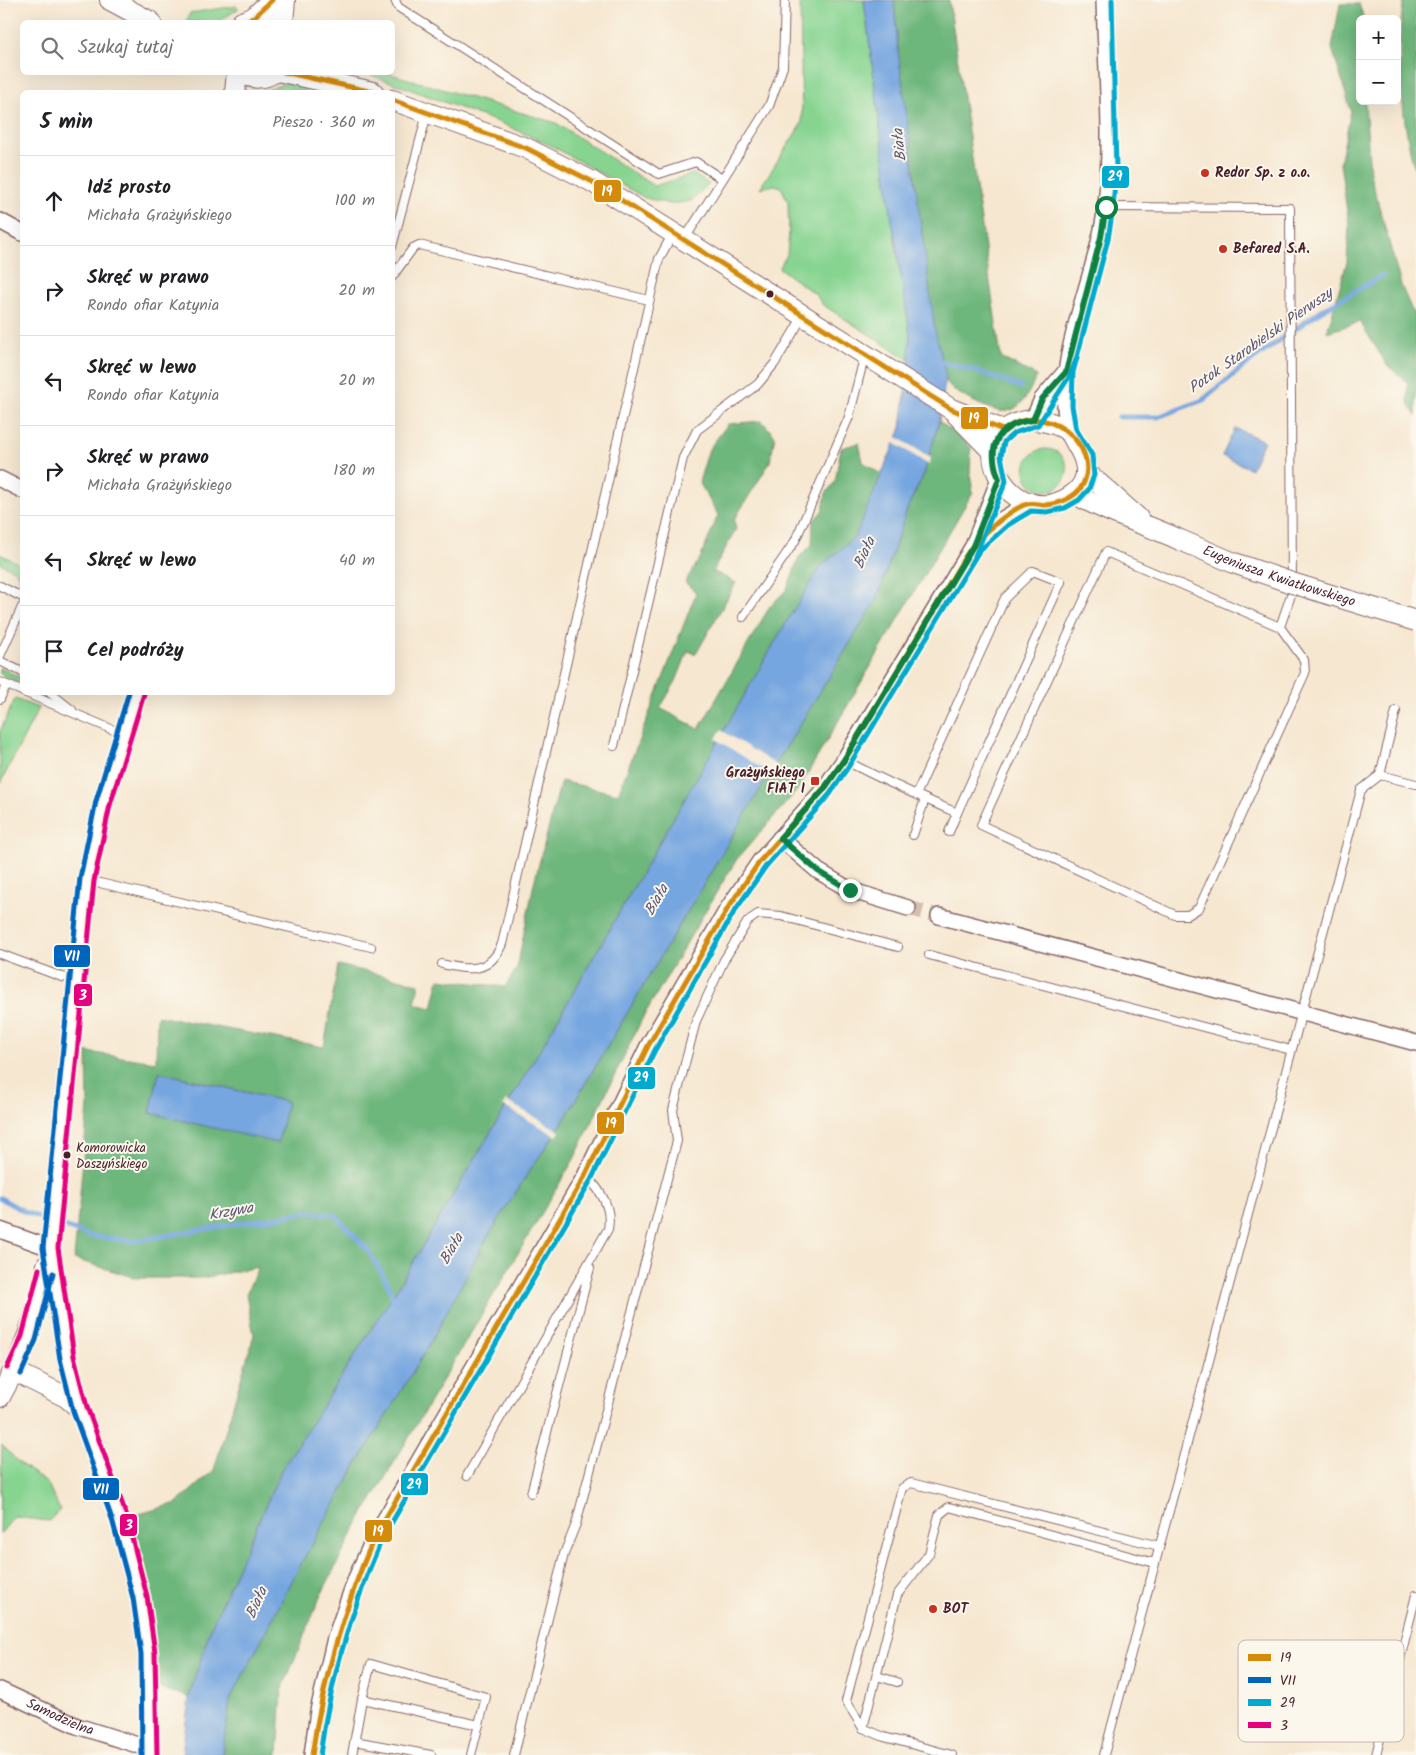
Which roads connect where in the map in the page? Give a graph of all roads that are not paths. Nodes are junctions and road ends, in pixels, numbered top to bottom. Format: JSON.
{"nodes":[{"id":1,"x":110,"y":0,"type":"edge"},
{"id":2,"x":272,"y":0,"type":"edge"},
{"id":3,"x":285,"y":0,"type":"edge"},
{"id":4,"x":395,"y":0,"type":"edge"},
{"id":5,"x":785,"y":0,"type":"edge"},
{"id":6,"x":1104,"y":0,"type":"edge"},
{"id":7,"x":147,"y":20,"type":"edge"},
{"id":8,"x":248,"y":20,"type":"edge"},
{"id":9,"x":283,"y":20,"type":"edge"},
{"id":10,"x":238,"y":75,"type":"edge"},
{"id":11,"x":244,"y":75,"type":"edge"},
{"id":12,"x":296,"y":75,"type":"edge"},
{"id":13,"x":341,"y":75,"type":"edge"},
{"id":14,"x":262,"y":81,"type":"edge"},
{"id":15,"x":235,"y":90,"type":"edge"},
{"id":16,"x":363,"y":90,"type":"edge"},
{"id":17,"x":368,"y":90,"type":"edge"},
{"id":18,"x":395,"y":101,"type":"edge"},
{"id":19,"x":427,"y":112,"type":"junction"},
{"id":20,"x":722,"y":179,"type":"junction"},
{"id":21,"x":1106,"y":207,"type":"junction"},
{"id":22,"x":0,"y":221,"type":"edge"},
{"id":23,"x":20,"y":232,"type":"edge"},
{"id":24,"x":395,"y":235,"type":"edge"},
{"id":25,"x":679,"y":236,"type":"junction"},
{"id":26,"x":395,"y":272,"type":"edge"},
{"id":27,"x":649,"y":300,"type":"junction"},
{"id":28,"x":803,"y":316,"type":"junction"},
{"id":29,"x":873,"y":361,"type":"junction"},
{"id":30,"x":1066,"y":372,"type":"junction"},
{"id":31,"x":951,"y":409,"type":"junction"},
{"id":32,"x":1033,"y":420,"type":"junction"},
{"id":33,"x":1005,"y":431,"type":"junction"},
{"id":34,"x":1069,"y":432,"type":"junction"},
{"id":35,"x":993,"y":452,"type":"junction"},
{"id":36,"x":1086,"y":474,"type":"junction"},
{"id":37,"x":0,"y":479,"type":"edge"},
{"id":38,"x":999,"y":479,"type":"junction"},
{"id":39,"x":20,"y":489,"type":"edge"},
{"id":40,"x":1075,"y":494,"type":"junction"},
{"id":41,"x":1029,"y":503,"type":"junction"},
{"id":42,"x":1145,"y":524,"type":"junction"},
{"id":43,"x":973,"y":546,"type":"junction"},
{"id":44,"x":0,"y":586,"type":"edge"},
{"id":45,"x":20,"y":596,"type":"edge"},
{"id":46,"x":20,"y":611,"type":"edge"},
{"id":47,"x":743,"y":617,"type":"dead end"},
{"id":48,"x":1416,"y":621,"type":"edge"},
{"id":49,"x":1280,"y":627,"type":"junction"},
{"id":50,"x":0,"y":656,"type":"edge"},
{"id":51,"x":0,"y":661,"type":"edge"},
{"id":52,"x":20,"y":671,"type":"edge"},
{"id":53,"x":3,"y":684,"type":"edge"},
{"id":54,"x":20,"y":691,"type":"edge"},
{"id":55,"x":29,"y":695,"type":"edge"},
{"id":56,"x":53,"y":695,"type":"edge"},
{"id":57,"x":136,"y":695,"type":"edge"},
{"id":58,"x":0,"y":699,"type":"edge"},
{"id":59,"x":1396,"y":711,"type":"dead end"},
{"id":60,"x":81,"y":717,"type":"junction"},
{"id":61,"x":124,"y":734,"type":"junction"},
{"id":62,"x":614,"y":746,"type":"dead end"},
{"id":63,"x":844,"y":760,"type":"junction"},
{"id":64,"x":1380,"y":775,"type":"junction"},
{"id":65,"x":1416,"y":784,"type":"edge"},
{"id":66,"x":916,"y":795,"type":"junction"},
{"id":67,"x":925,"y":799,"type":"junction"},
{"id":68,"x":957,"y":812,"type":"junction"},
{"id":69,"x":949,"y":832,"type":"dead end"},
{"id":70,"x":913,"y":835,"type":"dead end"},
{"id":71,"x":780,"y":838,"type":"junction"},
{"id":72,"x":87,"y":880,"type":"junction"},
{"id":73,"x":908,"y":908,"type":"tunnel mouth"},
{"id":74,"x":939,"y":916,"type":"tunnel mouth"},
{"id":75,"x":898,"y":946,"type":"dead end"},
{"id":76,"x":371,"y":947,"type":"dead end"},
{"id":77,"x":0,"y":954,"type":"edge"},
{"id":78,"x":929,"y":955,"type":"dead end"},
{"id":79,"x":442,"y":964,"type":"dead end"},
{"id":80,"x":77,"y":979,"type":"junction"},
{"id":81,"x":1301,"y":1013,"type":"junction"},
{"id":82,"x":1416,"y":1043,"type":"edge"},
{"id":83,"x":1291,"y":1050,"type":"junction"},
{"id":84,"x":585,"y":1176,"type":"junction"},
{"id":85,"x":0,"y":1230,"type":"edge"},
{"id":86,"x":51,"y":1244,"type":"junction"},
{"id":87,"x":592,"y":1257,"type":"junction"},
{"id":88,"x":14,"y":1371,"type":"junction"},
{"id":89,"x":0,"y":1396,"type":"edge"},
{"id":90,"x":80,"y":1409,"type":"junction"},
{"id":91,"x":467,"y":1476,"type":"dead end"},
{"id":92,"x":531,"y":1494,"type":"dead end"},
{"id":93,"x":1160,"y":1546,"type":"junction"},
{"id":94,"x":1155,"y":1564,"type":"junction"},
{"id":95,"x":1416,"y":1595,"type":"edge"},
{"id":96,"x":1404,"y":1643,"type":"edge"},
{"id":97,"x":876,"y":1676,"type":"junction"},
{"id":98,"x":897,"y":1682,"type":"dead end"},
{"id":99,"x":0,"y":1690,"type":"edge"},
{"id":100,"x":362,"y":1699,"type":"junction"},
{"id":101,"x":479,"y":1725,"type":"junction"},
{"id":102,"x":863,"y":1728,"type":"junction"},
{"id":103,"x":354,"y":1741,"type":"junction"},
{"id":104,"x":1379,"y":1742,"type":"edge"},
{"id":105,"x":150,"y":1752,"type":"edge"},
{"id":106,"x":312,"y":1755,"type":"edge"},
{"id":107,"x":352,"y":1755,"type":"edge"},
{"id":108,"x":431,"y":1755,"type":"edge"},
{"id":109,"x":471,"y":1755,"type":"edge"},
{"id":110,"x":514,"y":1755,"type":"edge"},
{"id":111,"x":952,"y":1755,"type":"edge"},
{"id":112,"x":1104,"y":1755,"type":"edge"},
{"id":113,"x":1376,"y":1755,"type":"edge"}],
"edges":[{"from":1,"to":7,"type":"street"},
{"from":2,"to":8,"type":"street"},
{"from":3,"to":9,"type":"street"},
{"from":4,"to":20,"type":"lane"},
{"from":5,"to":20,"type":"lane"},
{"from":6,"to":21,"type":"street"},
{"from":10,"to":15,"type":"street"},
{"from":11,"to":14,"type":"street"},
{"from":12,"to":16,"type":"street"},
{"from":13,"to":17,"type":"street"},
{"from":18,"to":19,"type":"street"},
{"from":19,"to":24,"type":"lane"},
{"from":19,"to":25,"type":"street"},
{"from":20,"to":25,"type":"lane"},
{"from":21,"to":30,"type":"street"},
{"from":21,"to":49,"type":"lane"},
{"from":22,"to":23,"type":"street"},
{"from":25,"to":27,"type":"lane"},
{"from":25,"to":28,"type":"street"},
{"from":26,"to":27,"type":"lane"},
{"from":27,"to":79,"type":"lane"},
{"from":28,"to":29,"type":"street"},
{"from":28,"to":62,"type":"lane"},
{"from":29,"to":31,"type":"street"},
{"from":29,"to":47,"type":"lane"},
{"from":30,"to":32,"type":"street"},
{"from":30,"to":34,"type":"street"},
{"from":31,"to":33,"type":"street"},
{"from":31,"to":35,"type":"street"},
{"from":32,"to":33,"type":"street"},
{"from":32,"to":34,"type":"street"},
{"from":33,"to":35,"type":"street"},
{"from":34,"to":36,"type":"street"},
{"from":35,"to":38,"type":"street"},
{"from":36,"to":40,"type":"street"},
{"from":36,"to":42,"type":"street","name":"Eugeniusza Kwiatkowskiego"},
{"from":37,"to":39,"type":"street"},
{"from":38,"to":41,"type":"street"},
{"from":38,"to":43,"type":"street"},
{"from":40,"to":41,"type":"street"},
{"from":40,"to":42,"type":"street","name":"Eugeniusza Kwiatkowskiego"},
{"from":41,"to":43,"type":"street"},
{"from":42,"to":48,"type":"street","name":"Eugeniusza Kwiatkowskiego","bridge":true},
{"from":43,"to":63,"type":"street"},
{"from":44,"to":45,"type":"lane"},
{"from":46,"to":50,"type":"lane"},
{"from":49,"to":49,"type":"lane"},
{"from":51,"to":52,"type":"lane"},
{"from":53,"to":54,"type":"lane"},
{"from":53,"to":58,"type":"lane"},
{"from":55,"to":60,"type":"lane"},
{"from":56,"to":60,"type":"lane"},
{"from":57,"to":61,"type":"street"},
{"from":59,"to":64,"type":"lane"},
{"from":60,"to":61,"type":"lane"},
{"from":61,"to":72,"type":"street"},
{"from":63,"to":66,"type":"lane"},
{"from":63,"to":71,"type":"street"},
{"from":64,"to":65,"type":"lane"},
{"from":64,"to":81,"type":"lane"},
{"from":66,"to":67,"type":"lane"},
{"from":66,"to":68,"type":"lane"},
{"from":67,"to":68,"type":"lane"},
{"from":67,"to":70,"type":"lane"},
{"from":68,"to":69,"type":"lane"},
{"from":71,"to":73,"type":"street"},
{"from":71,"to":84,"type":"street"},
{"from":72,"to":76,"type":"lane"},
{"from":72,"to":80,"type":"street"},
{"from":74,"to":81,"type":"street"},
{"from":75,"to":110,"type":"lane"},
{"from":77,"to":80,"type":"lane"},
{"from":78,"to":83,"type":"lane"},
{"from":80,"to":86,"type":"street"},
{"from":81,"to":82,"type":"street"},
{"from":81,"to":83,"type":"lane"},
{"from":83,"to":93,"type":"lane"},
{"from":84,"to":87,"type":"lane"},
{"from":84,"to":106,"type":"street"},
{"from":85,"to":86,"type":"street"},
{"from":86,"to":88,"type":"street"},
{"from":86,"to":90,"type":"street"},
{"from":87,"to":91,"type":"lane"},
{"from":87,"to":92,"type":"lane"},
{"from":88,"to":89,"type":"street"},
{"from":88,"to":90,"type":"street"},
{"from":90,"to":105,"type":"street"},
{"from":93,"to":94,"type":"lane"},
{"from":93,"to":102,"type":"lane"},
{"from":94,"to":97,"type":"lane"},
{"from":94,"to":112,"type":"lane"},
{"from":95,"to":96,"type":"lane"},
{"from":97,"to":98,"type":"lane"},
{"from":97,"to":102,"type":"lane"},
{"from":99,"to":105,"type":"street","name":"Samodzielna"},
{"from":100,"to":101,"type":"lane"},
{"from":100,"to":101,"type":"lane"},
{"from":100,"to":103,"type":"lane"},
{"from":101,"to":109,"type":"lane"},
{"from":102,"to":111,"type":"lane"},
{"from":103,"to":107,"type":"lane"},
{"from":103,"to":108,"type":"lane"},
{"from":104,"to":113,"type":"lane"}]}
